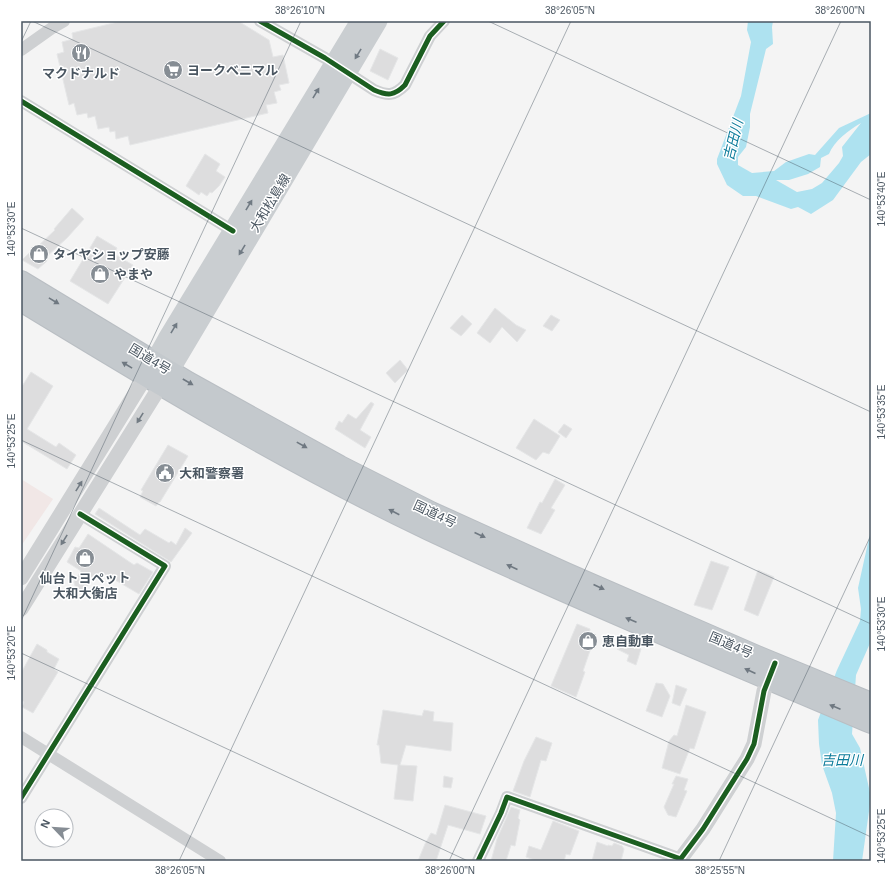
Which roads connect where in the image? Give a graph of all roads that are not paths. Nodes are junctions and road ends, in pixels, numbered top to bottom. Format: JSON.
{"nodes":[{"id":1,"x":64,"y":21,"type":"edge"},
{"id":2,"x":260,"y":21,"type":"edge"},
{"id":3,"x":360,"y":21,"type":"edge"},
{"id":4,"x":378,"y":21,"type":"edge"},
{"id":5,"x":444,"y":21,"type":"edge"},
{"id":6,"x":21,"y":50,"type":"edge"},
{"id":7,"x":341,"y":68,"type":"junction"},
{"id":8,"x":21,"y":101,"type":"edge"},
{"id":9,"x":233,"y":231,"type":"junction"},
{"id":10,"x":21,"y":281,"type":"edge"},
{"id":11,"x":21,"y":301,"type":"edge"},
{"id":12,"x":158,"y":374,"type":"junction"},
{"id":13,"x":80,"y":514,"type":"junction"},
{"id":14,"x":21,"y":578,"type":"edge"},
{"id":15,"x":21,"y":609,"type":"edge"},
{"id":16,"x":772,"y":671,"type":"junction"},
{"id":17,"x":800,"y":683,"type":"junction"},
{"id":18,"x":871,"y":703,"type":"edge"},
{"id":19,"x":871,"y":723,"type":"edge"},
{"id":20,"x":21,"y":737,"type":"edge"},
{"id":21,"x":48,"y":754,"type":"junction"},
{"id":22,"x":21,"y":798,"type":"edge"},
{"id":23,"x":680,"y":860,"type":"edge"},
{"id":24,"x":220,"y":861,"type":"edge"},
{"id":25,"x":478,"y":861,"type":"edge"}],
"edges":[{"from":1,"to":6,"type":"street"},
{"from":2,"to":7,"type":"street"},
{"from":3,"to":7,"type":"main road","name":"大和松島線"},
{"from":4,"to":7,"type":"main road","name":"大和松島線","one_way":true},
{"from":5,"to":7,"type":"street"},
{"from":9,"to":7,"type":"main road","name":"大和松島線","one_way":true},
{"from":7,"to":12,"type":"main road","name":"大和松島線","one_way":true},
{"from":8,"to":9,"type":"street"},
{"from":12,"to":9,"type":"main road","name":"大和松島線","one_way":true},
{"from":10,"to":12,"type":"highway","name":"国道4号","one_way":true},
{"from":12,"to":11,"type":"highway","name":"国道4号","one_way":true},
{"from":12,"to":13,"type":"street","one_way":true},
{"from":14,"to":12,"type":"street","one_way":true},
{"from":12,"to":16,"type":"highway","name":"国道4号"},
{"from":13,"to":15,"type":"street","one_way":true},
{"from":13,"to":21,"type":"street"},
{"from":16,"to":17,"type":"highway","name":"国道4号"},
{"from":16,"to":23,"type":"street"},
{"from":17,"to":18,"type":"highway","name":"国道4号"},
{"from":19,"to":17,"type":"highway","name":"国道4号","one_way":true},
{"from":20,"to":21,"type":"street"},
{"from":21,"to":22,"type":"street"},
{"from":21,"to":24,"type":"street"},
{"from":23,"to":25,"type":"street"}]}
